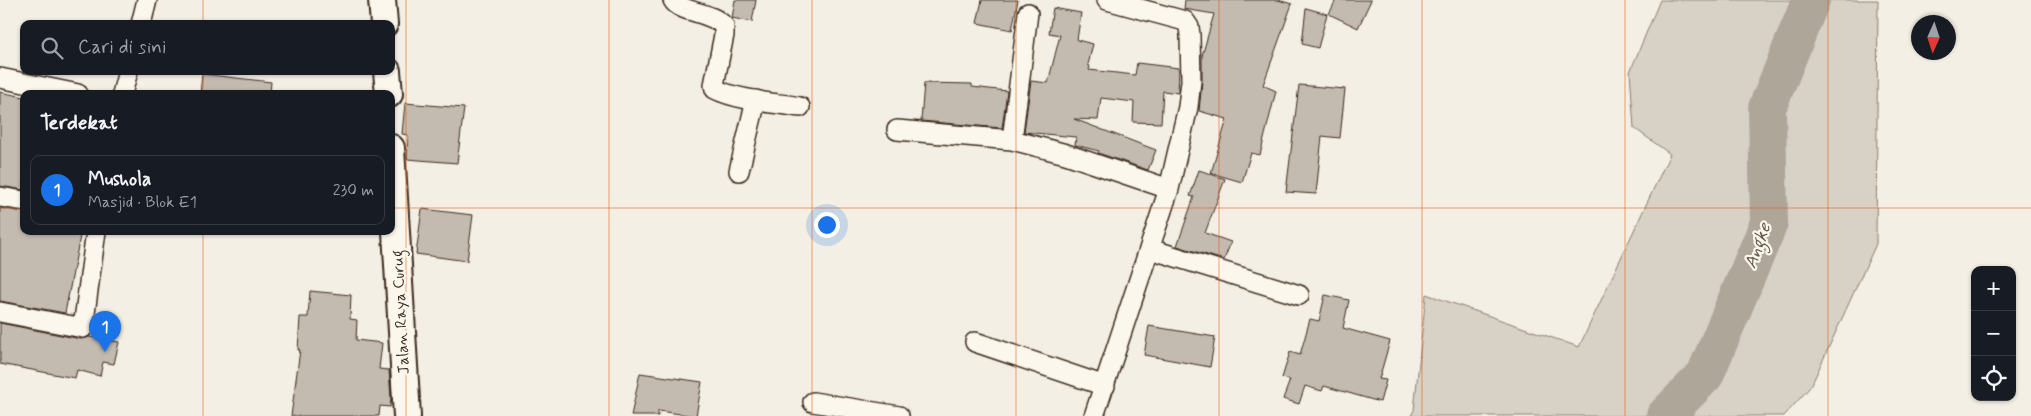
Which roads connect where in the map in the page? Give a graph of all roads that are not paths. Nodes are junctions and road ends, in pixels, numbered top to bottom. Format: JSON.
{"nodes":[{"id":1,"x":148,"y":0,"type":"edge"},
{"id":2,"x":382,"y":0,"type":"edge"},
{"id":3,"x":674,"y":0,"type":"edge"},
{"id":4,"x":1107,"y":0,"type":"edge"},
{"id":5,"x":1028,"y":13,"type":"dead end"},
{"id":6,"x":142,"y":20,"type":"edge"},
{"id":7,"x":384,"y":20,"type":"edge"},
{"id":8,"x":127,"y":75,"type":"edge"},
{"id":9,"x":387,"y":75,"type":"edge"},
{"id":10,"x":0,"y":78,"type":"edge"},
{"id":11,"x":58,"y":90,"type":"edge"},
{"id":12,"x":123,"y":90,"type":"edge"},
{"id":13,"x":389,"y":90,"type":"edge"},
{"id":14,"x":756,"y":100,"type":"junction"},
{"id":15,"x":800,"y":107,"type":"dead end"},
{"id":16,"x":898,"y":130,"type":"dead end"},
{"id":17,"x":1012,"y":140,"type":"junction"},
{"id":18,"x":739,"y":171,"type":"dead end"},
{"id":19,"x":1169,"y":189,"type":"junction"},
{"id":20,"x":0,"y":196,"type":"edge"},
{"id":21,"x":20,"y":200,"type":"edge"},
{"id":22,"x":395,"y":215,"type":"edge"},
{"id":23,"x":95,"y":235,"type":"edge"},
{"id":24,"x":1150,"y":249,"type":"junction"},
{"id":25,"x":1299,"y":295,"type":"dead end"},
{"id":26,"x":0,"y":312,"type":"edge"},
{"id":27,"x":975,"y":342,"type":"dead end"},
{"id":28,"x":1105,"y":386,"type":"junction"},
{"id":29,"x":813,"y":402,"type":"dead end"},
{"id":30,"x":407,"y":416,"type":"edge"},
{"id":31,"x":899,"y":416,"type":"edge"},
{"id":32,"x":1094,"y":416,"type":"edge"}],
"edges":[{"from":1,"to":6,"type":"street"},
{"from":2,"to":7,"type":"main road"},
{"from":3,"to":14,"type":"street"},
{"from":4,"to":19,"type":"street"},
{"from":5,"to":17,"type":"street"},
{"from":8,"to":12,"type":"street"},
{"from":9,"to":13,"type":"main road"},
{"from":10,"to":11,"type":"street"},
{"from":14,"to":15,"type":"street"},
{"from":14,"to":18,"type":"street"},
{"from":16,"to":17,"type":"street"},
{"from":17,"to":19,"type":"street"},
{"from":19,"to":24,"type":"street"},
{"from":20,"to":21,"type":"street"},
{"from":22,"to":30,"type":"main road","name":"Jalan Raya Curug"},
{"from":23,"to":26,"type":"street"},
{"from":24,"to":25,"type":"street"},
{"from":24,"to":28,"type":"street"},
{"from":27,"to":28,"type":"street"},
{"from":28,"to":32,"type":"street"},
{"from":29,"to":31,"type":"street"}]}
